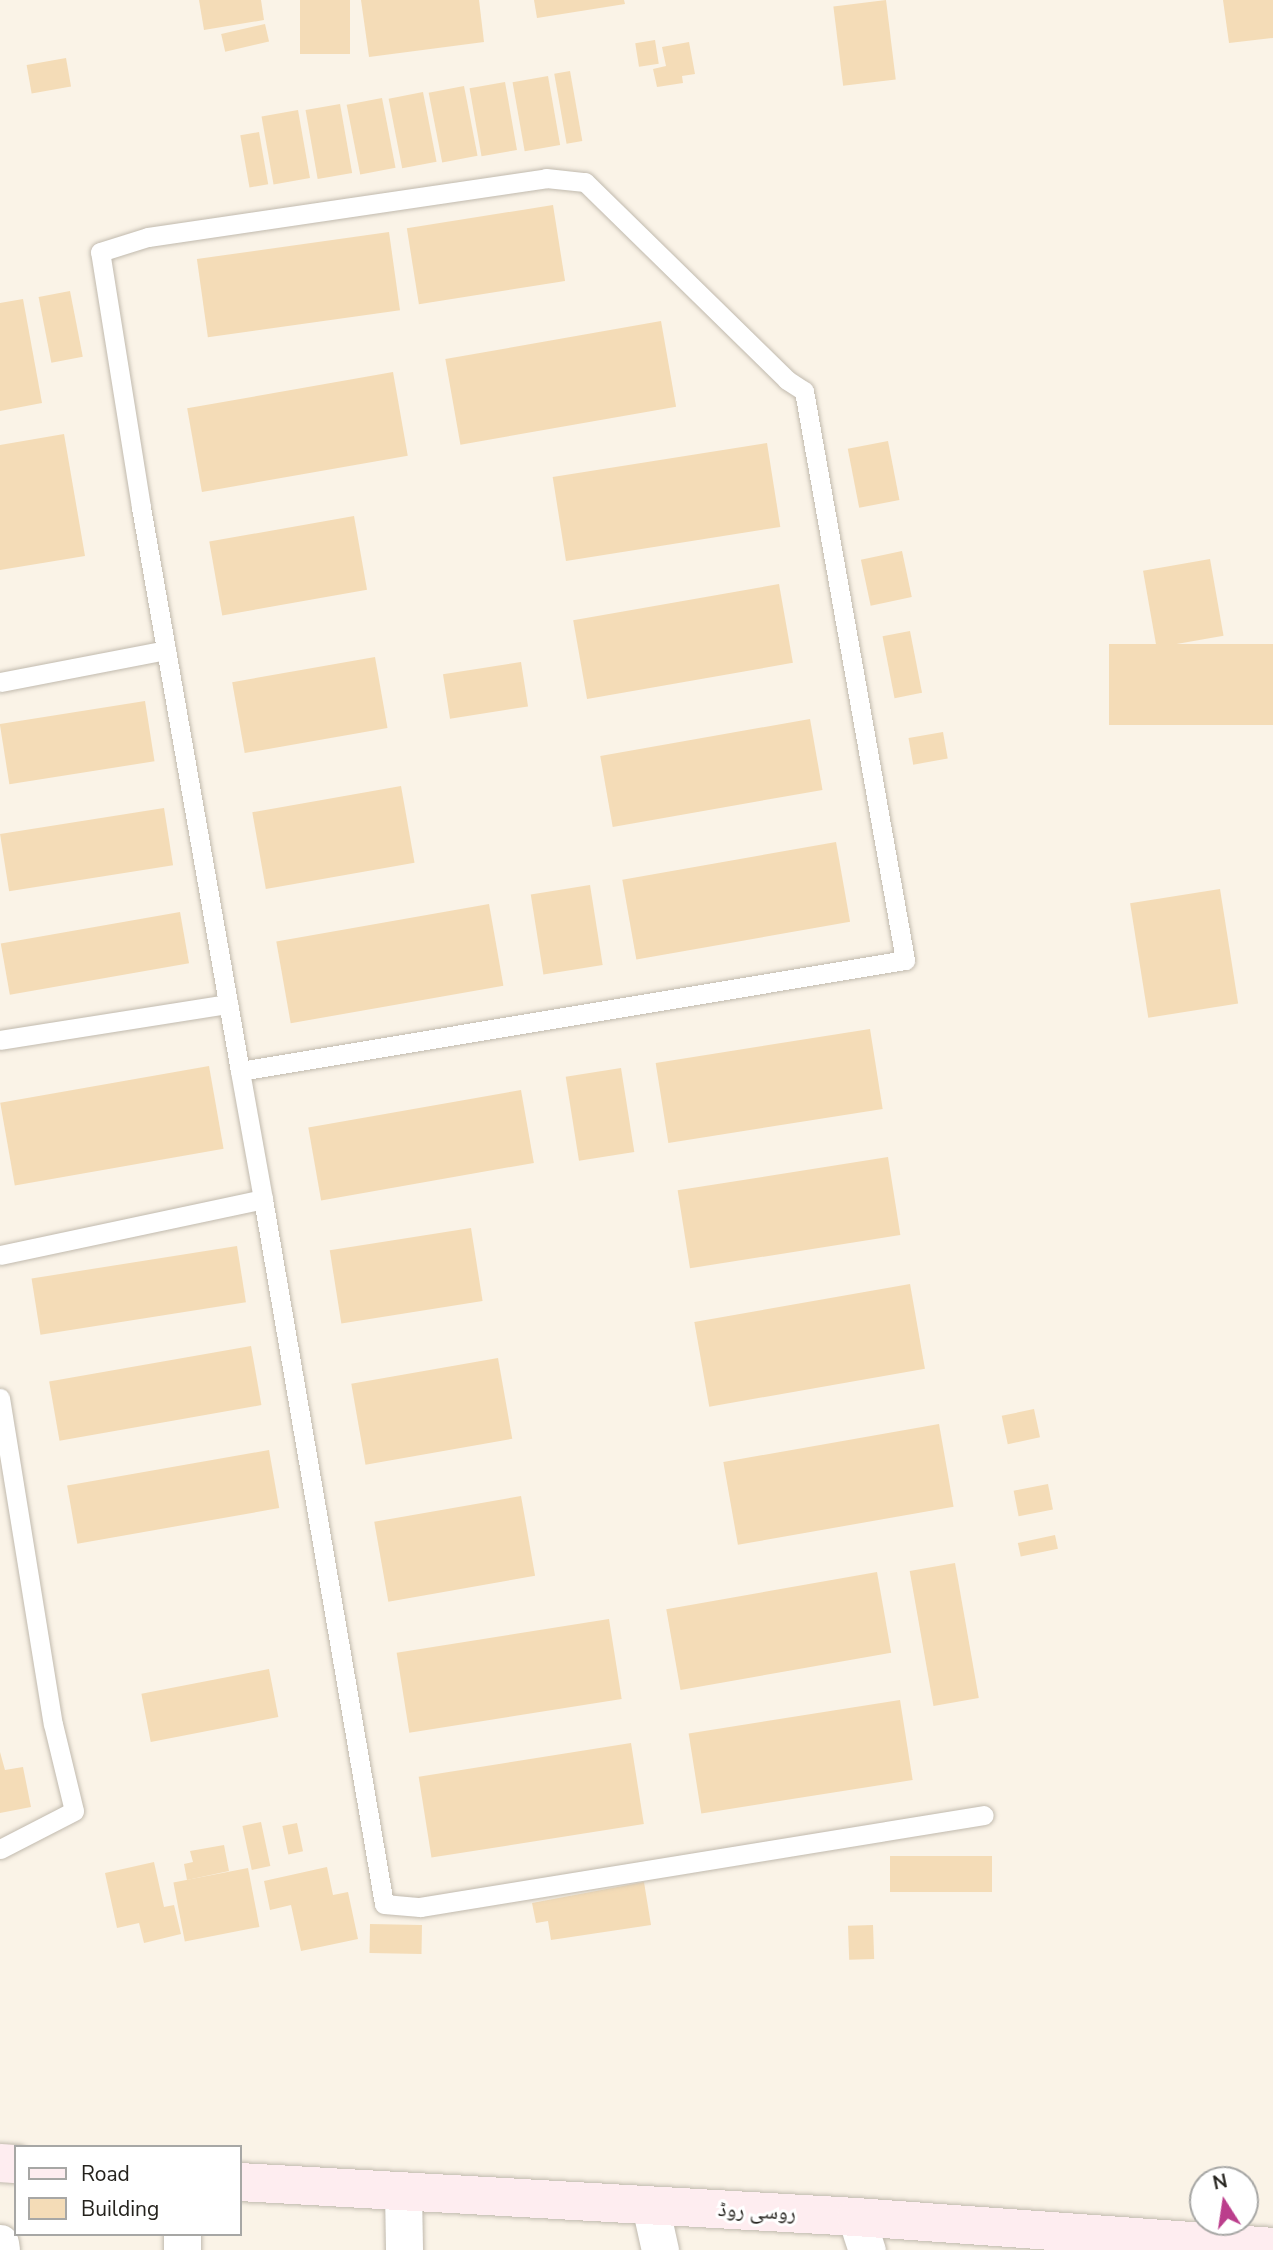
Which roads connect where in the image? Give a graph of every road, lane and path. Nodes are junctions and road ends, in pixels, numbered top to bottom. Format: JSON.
{"nodes":[{"id":1,"x":166,"y":650,"type":"junction"},
{"id":2,"x":0,"y":682,"type":"edge"},
{"id":3,"x":228,"y":1004,"type":"junction"},
{"id":4,"x":0,"y":1040,"type":"edge"},
{"id":5,"x":240,"y":1071,"type":"junction"},
{"id":6,"x":262,"y":1199,"type":"junction"},
{"id":7,"x":0,"y":1255,"type":"edge"},
{"id":8,"x":0,"y":1398,"type":"edge"},
{"id":9,"x":984,"y":1815,"type":"dead end"},
{"id":10,"x":0,"y":1849,"type":"edge"},
{"id":11,"x":242,"y":2182,"type":"edge"},
{"id":12,"x":403,"y":2191,"type":"junction"},
{"id":13,"x":650,"y":2205,"type":"junction"},
{"id":14,"x":862,"y":2233,"type":"edge"},
{"id":15,"x":0,"y":2243,"type":"edge"},
{"id":16,"x":1079,"y":2243,"type":"edge"},
{"id":17,"x":1273,"y":2247,"type":"edge"},
{"id":18,"x":2,"y":2250,"type":"edge"},
{"id":19,"x":404,"y":2250,"type":"edge"},
{"id":20,"x":660,"y":2250,"type":"edge"}],
"edges":[{"from":1,"to":2,"type":"lane"},
{"from":1,"to":3,"type":"lane"},
{"from":1,"to":5,"type":"lane"},
{"from":3,"to":4,"type":"lane"},
{"from":3,"to":5,"type":"lane"},
{"from":5,"to":6,"type":"lane"},
{"from":6,"to":7,"type":"lane"},
{"from":6,"to":9,"type":"lane"},
{"from":8,"to":10,"type":"lane"},
{"from":11,"to":12,"type":"main road","name":"روسی روڈ"},
{"from":12,"to":13,"type":"main road","name":"روسی روڈ"},
{"from":12,"to":19,"type":"street"},
{"from":13,"to":14,"type":"main road","name":"روسی روڈ"},
{"from":13,"to":20,"type":"street"},
{"from":14,"to":16,"type":"main road","name":"روسی روڈ"},
{"from":15,"to":18,"type":"street"},
{"from":16,"to":17,"type":"main road","name":"روسی روڈ"}]}
